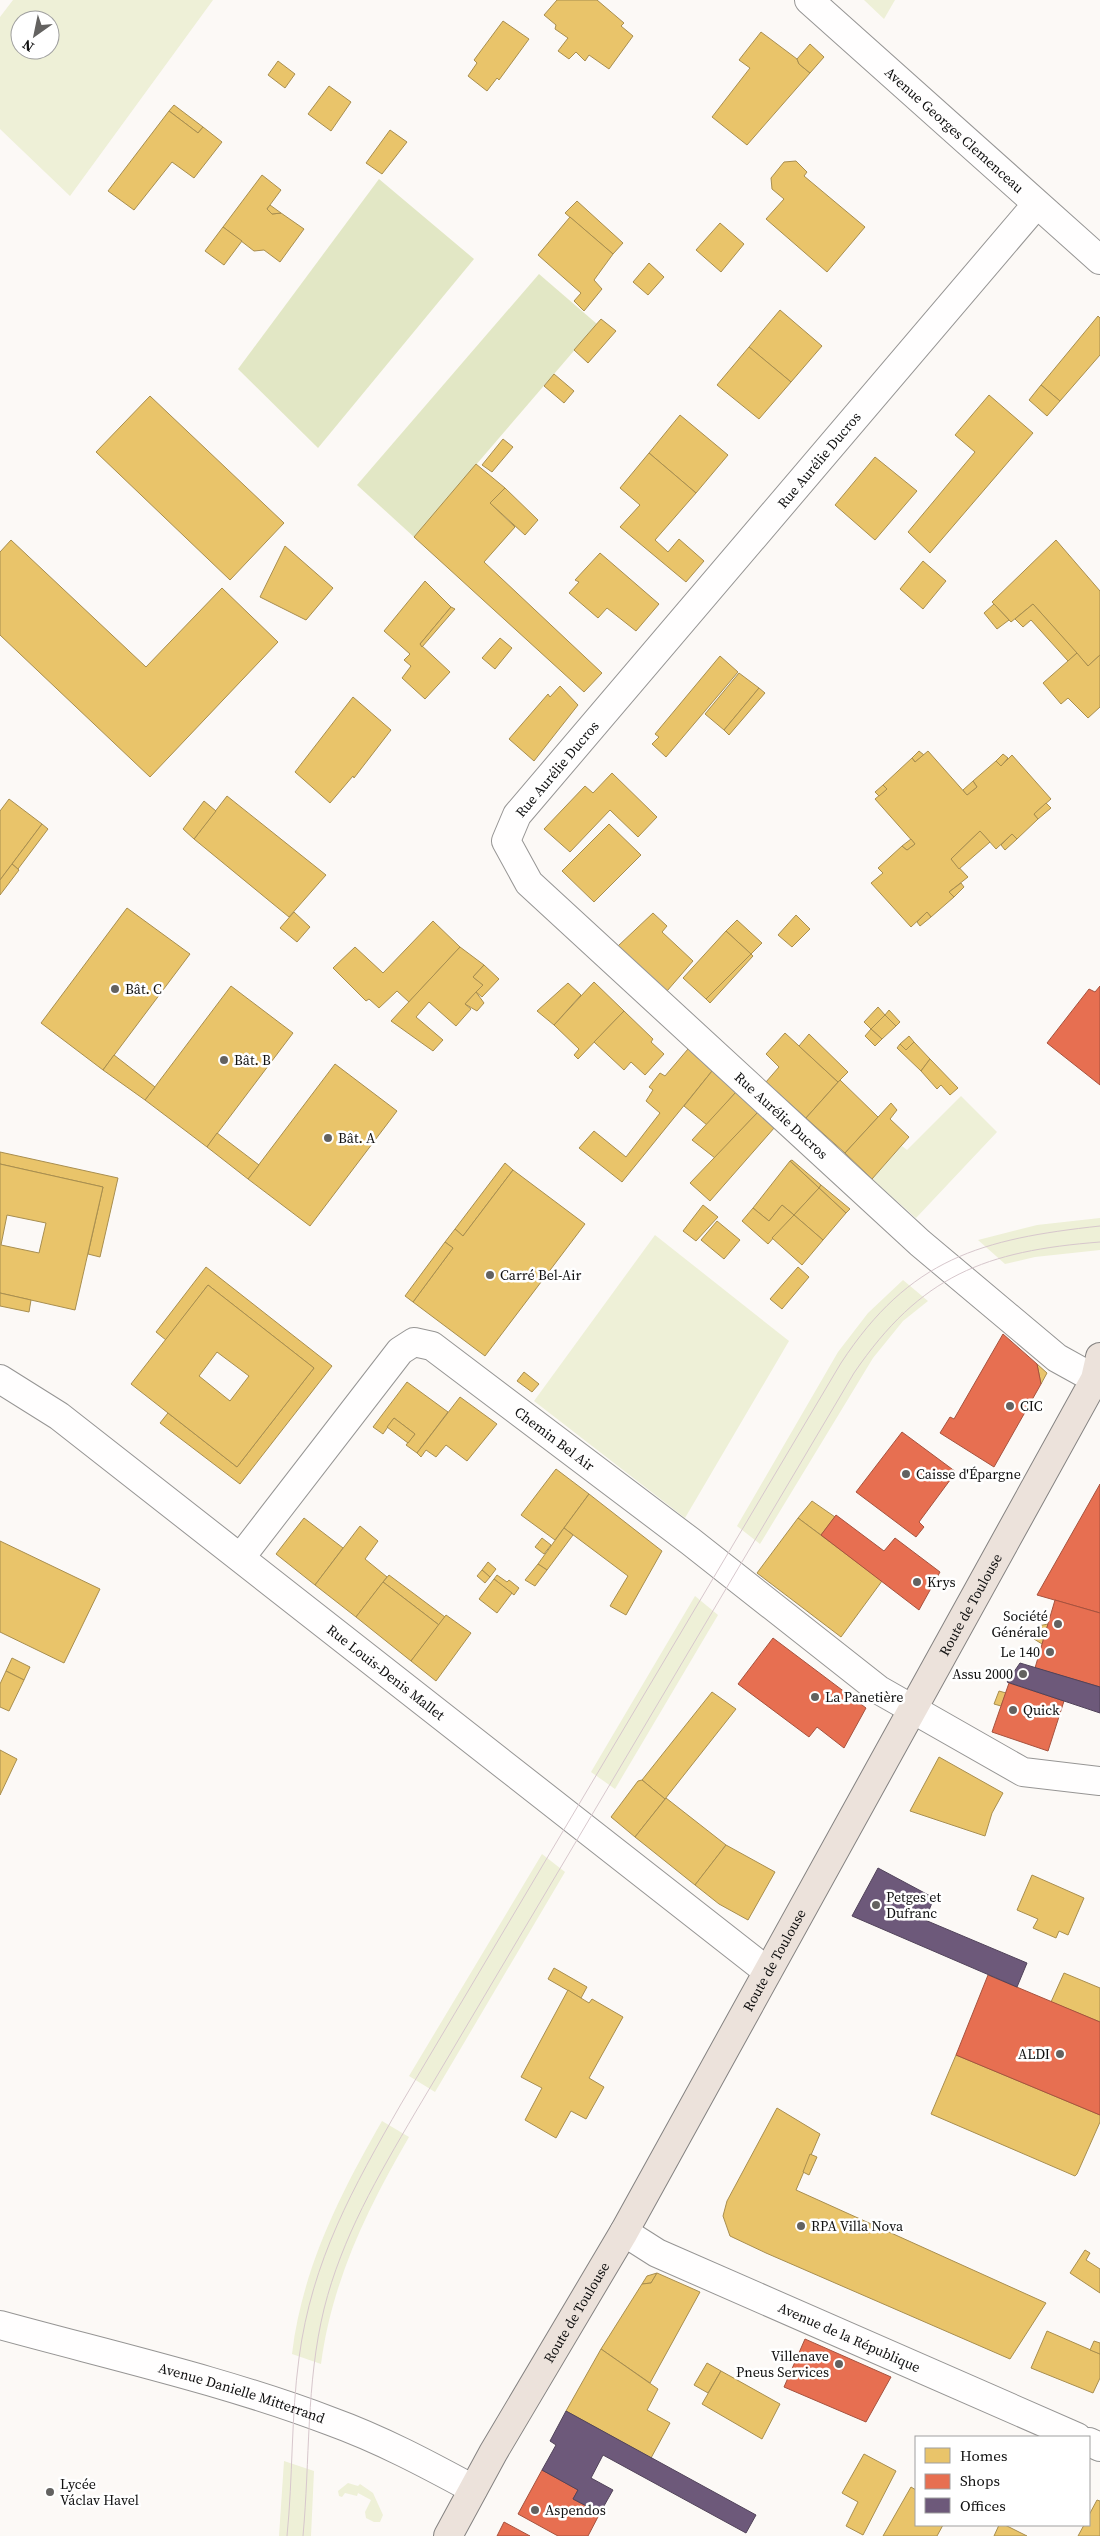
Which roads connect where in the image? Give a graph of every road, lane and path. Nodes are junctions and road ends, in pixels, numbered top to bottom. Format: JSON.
{"nodes":[{"id":1,"x":809,"y":0,"type":"edge"},
{"id":2,"x":1036,"y":205,"type":"junction"},
{"id":3,"x":1100,"y":260,"type":"edge"},
{"id":4,"x":1098,"y":1370,"type":"edge"},
{"id":5,"x":0,"y":1380,"type":"edge"},
{"id":6,"x":241,"y":1557,"type":"junction"},
{"id":7,"x":913,"y":1710,"type":"junction"},
{"id":8,"x":1100,"y":1781,"type":"edge"},
{"id":9,"x":767,"y":1970,"type":"junction"},
{"id":10,"x":624,"y":2232,"type":"junction"},
{"id":11,"x":0,"y":2325,"type":"edge"},
{"id":12,"x":1075,"y":2436,"type":"edge"},
{"id":13,"x":473,"y":2489,"type":"junction"},
{"id":14,"x":448,"y":2536,"type":"edge"}],
"edges":[{"from":1,"to":2,"type":"street","name":"Avenue Georges Clemenceau"},
{"from":2,"to":3,"type":"street","name":"Avenue Georges Clemenceau"},
{"from":2,"to":4,"type":"street","name":"Rue Aurélie Ducros"},
{"from":4,"to":7,"type":"main road","name":"Route de Toulouse"},
{"from":5,"to":6,"type":"street","name":"Rue Louis-Denis Mallet"},
{"from":6,"to":7,"type":"street","name":"Chemin Bel Air"},
{"from":6,"to":9,"type":"street","name":"Rue Louis-Denis Mallet"},
{"from":7,"to":8,"type":"street","name":"Chemin Bel Air"},
{"from":7,"to":9,"type":"main road","name":"Route de Toulouse"},
{"from":9,"to":10,"type":"main road","name":"Route de Toulouse"},
{"from":10,"to":12,"type":"street","name":"Avenue de la République"},
{"from":10,"to":13,"type":"main road","name":"Route de Toulouse"},
{"from":11,"to":13,"type":"street","name":"Avenue Danielle Mitterrand"},
{"from":13,"to":14,"type":"main road","name":"Route de Toulouse"}]}
